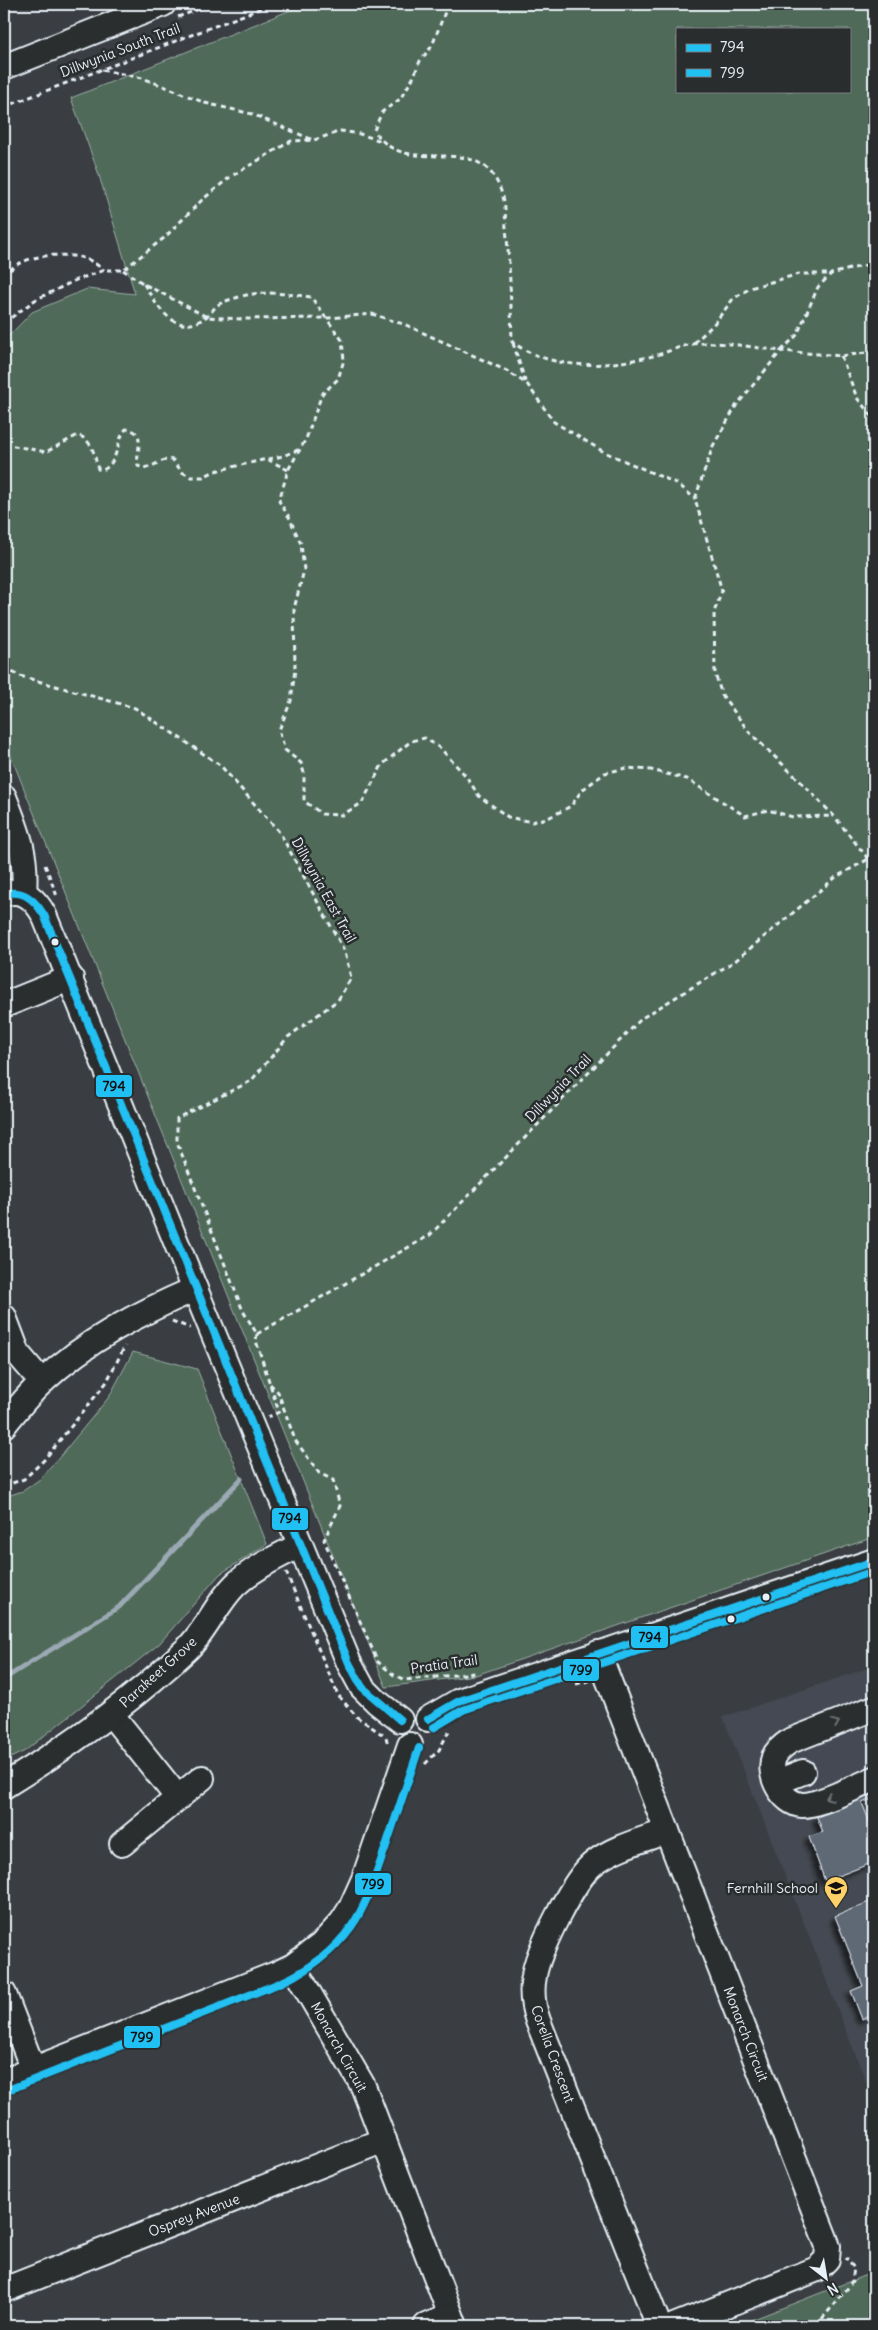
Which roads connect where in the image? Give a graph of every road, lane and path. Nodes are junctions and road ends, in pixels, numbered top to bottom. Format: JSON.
{"nodes":[{"id":1,"x":163,"y":4,"type":"edge"},
{"id":2,"x":272,"y":4,"type":"edge"},
{"id":3,"x":448,"y":4,"type":"edge"},
{"id":4,"x":131,"y":10,"type":"edge"},
{"id":5,"x":4,"y":67,"type":"edge"},
{"id":6,"x":100,"y":70,"type":"junction"},
{"id":7,"x":4,"y":107,"type":"edge"},
{"id":8,"x":314,"y":140,"type":"junction"},
{"id":9,"x":381,"y":141,"type":"junction"},
{"id":10,"x":874,"y":263,"type":"edge"},
{"id":11,"x":105,"y":270,"type":"junction"},
{"id":12,"x":123,"y":270,"type":"junction"},
{"id":13,"x":832,"y":274,"type":"junction"},
{"id":14,"x":4,"y":277,"type":"edge"},
{"id":15,"x":144,"y":284,"type":"junction"},
{"id":16,"x":207,"y":316,"type":"junction"},
{"id":17,"x":329,"y":318,"type":"junction"},
{"id":18,"x":4,"y":323,"type":"edge"},
{"id":19,"x":512,"y":342,"type":"junction"},
{"id":20,"x":693,"y":344,"type":"junction"},
{"id":21,"x":781,"y":351,"type":"junction"},
{"id":22,"x":874,"y":352,"type":"edge"},
{"id":23,"x":841,"y":356,"type":"junction"},
{"id":24,"x":526,"y":384,"type":"junction"},
{"id":25,"x":874,"y":419,"type":"edge"},
{"id":26,"x":4,"y":444,"type":"edge"},
{"id":27,"x":300,"y":449,"type":"junction"},
{"id":28,"x":267,"y":459,"type":"junction"},
{"id":29,"x":288,"y":470,"type":"junction"},
{"id":30,"x":695,"y":499,"type":"junction"},
{"id":31,"x":4,"y":668,"type":"edge"},
{"id":32,"x":4,"y":797,"type":"edge"},
{"id":33,"x":834,"y":816,"type":"junction"},
{"id":34,"x":874,"y":856,"type":"edge"},
{"id":35,"x":869,"y":858,"type":"junction"},
{"id":36,"x":874,"y":866,"type":"edge"},
{"id":37,"x":14,"y":893,"type":"edge"},
{"id":38,"x":71,"y":978,"type":"junction"},
{"id":39,"x":4,"y":1004,"type":"edge"},
{"id":40,"x":195,"y":1289,"type":"junction"},
{"id":41,"x":4,"y":1317,"type":"edge"},
{"id":42,"x":164,"y":1318,"type":"dead end"},
{"id":43,"x":192,"y":1329,"type":"dead end"},
{"id":44,"x":257,"y":1334,"type":"junction"},
{"id":45,"x":128,"y":1341,"type":"dead end"},
{"id":46,"x":42,"y":1382,"type":"junction"},
{"id":47,"x":270,"y":1384,"type":"junction"},
{"id":48,"x":252,"y":1424,"type":"junction"},
{"id":49,"x":4,"y":1425,"type":"edge"},
{"id":50,"x":4,"y":1486,"type":"edge"},
{"id":51,"x":300,"y":1545,"type":"junction"},
{"id":52,"x":278,"y":1557,"type":"junction"},
{"id":53,"x":874,"y":1561,"type":"edge"},
{"id":54,"x":602,"y":1664,"type":"junction"},
{"id":55,"x":484,"y":1670,"type":"dead end"},
{"id":56,"x":570,"y":1685,"type":"dead end"},
{"id":57,"x":874,"y":1708,"type":"edge"},
{"id":58,"x":111,"y":1714,"type":"junction"},
{"id":59,"x":428,"y":1719,"type":"junction"},
{"id":60,"x":400,"y":1720,"type":"junction"},
{"id":61,"x":451,"y":1729,"type":"dead end"},
{"id":62,"x":399,"y":1747,"type":"junction"},
{"id":63,"x":803,"y":1772,"type":"dead end"},
{"id":64,"x":422,"y":1774,"type":"dead end"},
{"id":65,"x":202,"y":1778,"type":"dead end"},
{"id":66,"x":874,"y":1780,"type":"edge"},
{"id":67,"x":777,"y":1782,"type":"junction"},
{"id":68,"x":4,"y":1786,"type":"edge"},
{"id":69,"x":178,"y":1798,"type":"junction"},
{"id":70,"x":667,"y":1831,"type":"junction"},
{"id":71,"x":122,"y":1844,"type":"dead end"},
{"id":72,"x":293,"y":1966,"type":"junction"},
{"id":73,"x":4,"y":1994,"type":"edge"},
{"id":74,"x":33,"y":2069,"type":"junction"},
{"id":75,"x":4,"y":2080,"type":"edge"},
{"id":76,"x":384,"y":2140,"type":"junction"},
{"id":77,"x":829,"y":2253,"type":"junction"},
{"id":78,"x":4,"y":2290,"type":"edge"},
{"id":79,"x":453,"y":2321,"type":"edge"},
{"id":80,"x":426,"y":2326,"type":"edge"},
{"id":81,"x":659,"y":2326,"type":"edge"},
{"id":82,"x":674,"y":2326,"type":"edge"},
{"id":83,"x":816,"y":2326,"type":"edge"}],
"edges":[{"from":1,"to":4,"type":"street"},
{"from":2,"to":6,"type":"path","name":"Dillwynia South Trail"},
{"from":3,"to":9,"type":"path"},
{"from":4,"to":5,"type":"street"},
{"from":6,"to":7,"type":"path","name":"Dillwynia South Trail"},
{"from":6,"to":8,"type":"path"},
{"from":8,"to":9,"type":"path"},
{"from":8,"to":12,"type":"path"},
{"from":9,"to":19,"type":"path"},
{"from":10,"to":13,"type":"path"},
{"from":11,"to":12,"type":"path"},
{"from":11,"to":14,"type":"path"},
{"from":11,"to":18,"type":"path"},
{"from":12,"to":15,"type":"path"},
{"from":13,"to":20,"type":"path"},
{"from":13,"to":21,"type":"path"},
{"from":15,"to":16,"type":"path"},
{"from":15,"to":16,"type":"path"},
{"from":16,"to":17,"type":"path"},
{"from":16,"to":17,"type":"path"},
{"from":17,"to":24,"type":"path"},
{"from":17,"to":27,"type":"path"},
{"from":19,"to":20,"type":"path"},
{"from":19,"to":24,"type":"path"},
{"from":20,"to":21,"type":"path"},
{"from":21,"to":23,"type":"path"},
{"from":21,"to":30,"type":"path"},
{"from":22,"to":23,"type":"path"},
{"from":23,"to":25,"type":"path"},
{"from":24,"to":30,"type":"path"},
{"from":26,"to":28,"type":"path"},
{"from":27,"to":28,"type":"path"},
{"from":27,"to":29,"type":"path"},
{"from":28,"to":29,"type":"path"},
{"from":29,"to":33,"type":"path"},
{"from":30,"to":33,"type":"path"},
{"from":31,"to":44,"type":"path","name":"Dillwynia East Trail"},
{"from":32,"to":37,"type":"street"},
{"from":33,"to":35,"type":"path"},
{"from":34,"to":35,"type":"path","name":"Dillwynia Trail"},
{"from":35,"to":36,"type":"path"},
{"from":35,"to":44,"type":"path","name":"Dillwynia Trail"},
{"from":37,"to":38,"type":"street"},
{"from":38,"to":39,"type":"street"},
{"from":38,"to":40,"type":"street"},
{"from":40,"to":46,"type":"street"},
{"from":40,"to":48,"type":"street"},
{"from":41,"to":46,"type":"street"},
{"from":42,"to":43,"type":"path"},
{"from":44,"to":47,"type":"path"},
{"from":45,"to":50,"type":"path"},
{"from":46,"to":49,"type":"street"},
{"from":47,"to":48,"type":"path"},
{"from":47,"to":55,"type":"path","name":"Pratia Trail"},
{"from":48,"to":51,"type":"street"},
{"from":51,"to":52,"type":"street","name":"Parakeet Grove"},
{"from":51,"to":60,"type":"street"},
{"from":52,"to":58,"type":"street","name":"Parakeet Grove"},
{"from":52,"to":62,"type":"path"},
{"from":53,"to":54,"type":"street"},
{"from":54,"to":56,"type":"path"},
{"from":54,"to":59,"type":"street"},
{"from":54,"to":70,"type":"street","name":"Monarch Circuit"},
{"from":67,"to":57,"type":"street","one_way":true},
{"from":58,"to":68,"type":"street","name":"Parakeet Grove"},
{"from":58,"to":69,"type":"street"},
{"from":59,"to":60,"type":"street"},
{"from":59,"to":62,"type":"street"},
{"from":60,"to":62,"type":"street"},
{"from":61,"to":64,"type":"path"},
{"from":62,"to":72,"type":"street"},
{"from":63,"to":67,"type":"street"},
{"from":65,"to":69,"type":"street"},
{"from":66,"to":67,"type":"street","one_way":true},
{"from":69,"to":71,"type":"street"},
{"from":70,"to":77,"type":"street","name":"Monarch Circuit"},
{"from":70,"to":81,"type":"street","name":"Corella Crescent"},
{"from":72,"to":74,"type":"street"},
{"from":72,"to":76,"type":"street","name":"Monarch Circuit"},
{"from":73,"to":74,"type":"street"},
{"from":74,"to":75,"type":"street"},
{"from":76,"to":78,"type":"street","name":"Osprey Avenue"},
{"from":76,"to":79,"type":"street","name":"Monarch Circuit"},
{"from":77,"to":82,"type":"street"},
{"from":77,"to":83,"type":"path"},
{"from":79,"to":80,"type":"street"}]}
